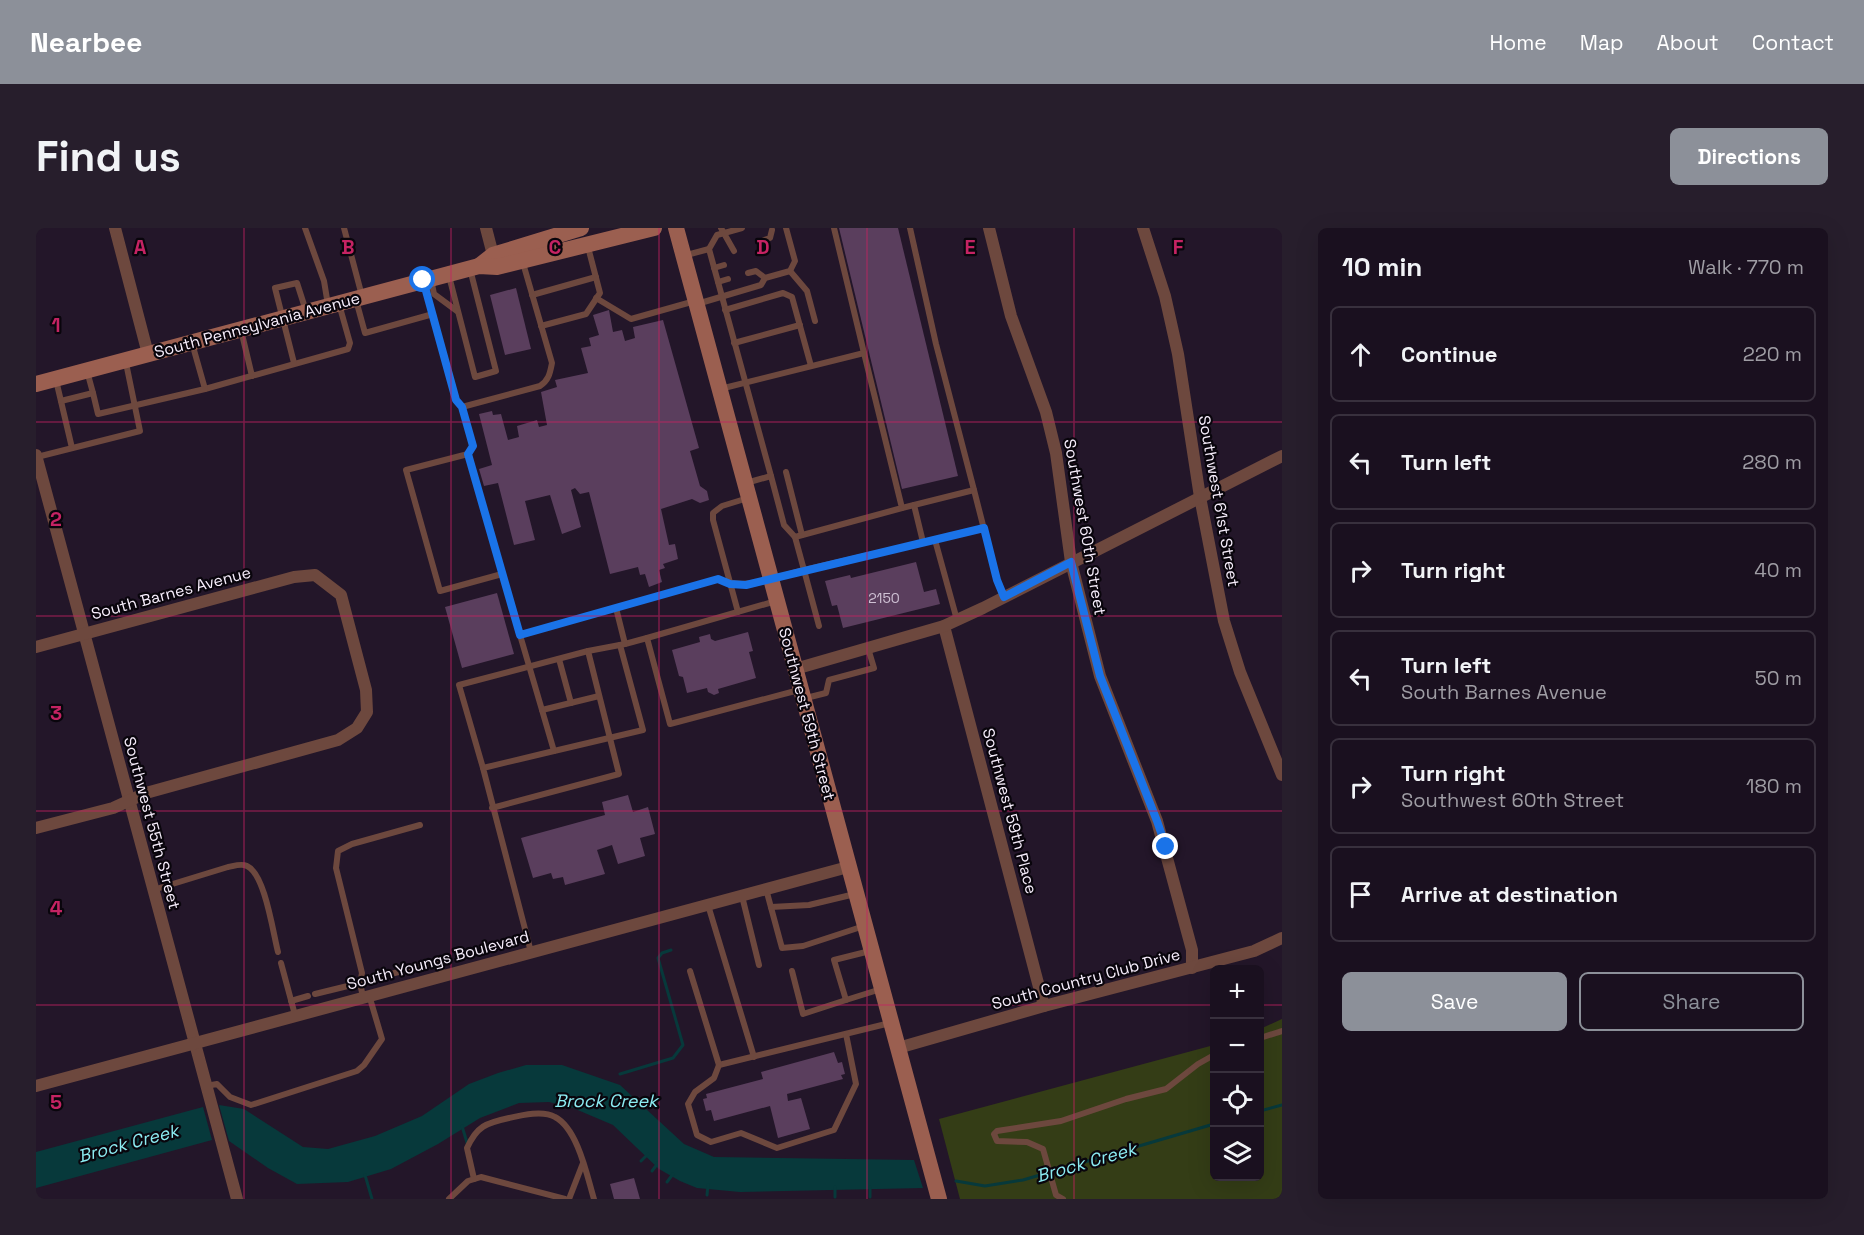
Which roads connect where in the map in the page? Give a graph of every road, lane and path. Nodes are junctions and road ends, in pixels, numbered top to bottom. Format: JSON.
{"nodes":[{"id":1,"x":115,"y":228,"type":"edge"},
{"id":2,"x":305,"y":228,"type":"edge"},
{"id":3,"x":344,"y":228,"type":"edge"},
{"id":4,"x":486,"y":228,"type":"edge"},
{"id":5,"x":581,"y":228,"type":"edge"},
{"id":6,"x":654,"y":228,"type":"edge"},
{"id":7,"x":676,"y":228,"type":"edge"},
{"id":8,"x":741,"y":228,"type":"edge"},
{"id":9,"x":780,"y":228,"type":"edge"},
{"id":10,"x":786,"y":228,"type":"edge"},
{"id":11,"x":834,"y":228,"type":"edge"},
{"id":12,"x":910,"y":228,"type":"edge"},
{"id":13,"x":989,"y":228,"type":"edge"},
{"id":14,"x":1143,"y":228,"type":"edge"},
{"id":15,"x":772,"y":229,"type":"edge"},
{"id":16,"x":722,"y":231,"type":"edge"},
{"id":17,"x":764,"y":240,"type":"dead end"},
{"id":18,"x":587,"y":246,"type":"junction"},
{"id":19,"x":741,"y":246,"type":"dead end"},
{"id":20,"x":709,"y":249,"type":"junction"},
{"id":21,"x":493,"y":255,"type":"junction"},
{"id":22,"x":683,"y":256,"type":"junction"},
{"id":23,"x":523,"y":261,"type":"junction"},
{"id":24,"x":724,"y":265,"type":"dead end"},
{"id":25,"x":474,"y":267,"type":"junction"},
{"id":26,"x":714,"y":268,"type":"junction"},
{"id":27,"x":790,"y":271,"type":"junction"},
{"id":28,"x":748,"y":273,"type":"dead end"},
{"id":29,"x":448,"y":274,"type":"junction"},
{"id":30,"x":596,"y":277,"type":"junction"},
{"id":31,"x":765,"y":278,"type":"junction"},
{"id":32,"x":728,"y":279,"type":"dead end"},
{"id":33,"x":427,"y":280,"type":"junction"},
{"id":34,"x":718,"y":282,"type":"junction"},
{"id":35,"x":532,"y":295,"type":"junction"},
{"id":36,"x":721,"y":297,"type":"junction"},
{"id":37,"x":359,"y":298,"type":"junction"},
{"id":38,"x":596,"y":298,"type":"junction"},
{"id":39,"x":696,"y":302,"type":"junction"},
{"id":40,"x":334,"y":304,"type":"junction"},
{"id":41,"x":725,"y":310,"type":"junction"},
{"id":42,"x":458,"y":311,"type":"junction"},
{"id":43,"x":307,"y":312,"type":"junction"},
{"id":44,"x":433,"y":314,"type":"junction"},
{"id":45,"x":282,"y":318,"type":"junction"},
{"id":46,"x":814,"y":321,"type":"dead end"},
{"id":47,"x":800,"y":325,"type":"junction"},
{"id":48,"x":541,"y":326,"type":"junction"},
{"id":49,"x":241,"y":329,"type":"junction"},
{"id":50,"x":192,"y":342,"type":"junction"},
{"id":51,"x":734,"y":343,"type":"junction"},
{"id":52,"x":864,"y":353,"type":"junction"},
{"id":53,"x":148,"y":354,"type":"junction"},
{"id":54,"x":126,"y":360,"type":"junction"},
{"id":55,"x":294,"y":363,"type":"junction"},
{"id":56,"x":811,"y":366,"type":"junction"},
{"id":57,"x":87,"y":370,"type":"junction"},
{"id":58,"x":252,"y":376,"type":"junction"},
{"id":59,"x":56,"y":379,"type":"junction"},
{"id":60,"x":746,"y":383,"type":"junction"},
{"id":61,"x":36,"y":384,"type":"edge"},
{"id":62,"x":205,"y":389,"type":"junction"},
{"id":63,"x":720,"y":389,"type":"junction"},
{"id":64,"x":93,"y":393,"type":"junction"},
{"id":65,"x":61,"y":401,"type":"junction"},
{"id":66,"x":135,"y":405,"type":"junction"},
{"id":67,"x":462,"y":407,"type":"junction"},
{"id":68,"x":72,"y":448,"type":"junction"},
{"id":69,"x":468,"y":454,"type":"junction"},
{"id":70,"x":36,"y":456,"type":"edge"},
{"id":71,"x":1282,"y":456,"type":"edge"},
{"id":72,"x":786,"y":472,"type":"dead end"},
{"id":73,"x":771,"y":476,"type":"junction"},
{"id":74,"x":747,"y":490,"type":"junction"},
{"id":75,"x":974,"y":490,"type":"junction"},
{"id":76,"x":1200,"y":497,"type":"junction"},
{"id":77,"x":914,"y":505,"type":"junction"},
{"id":78,"x":902,"y":508,"type":"junction"},
{"id":79,"x":984,"y":528,"type":"junction"},
{"id":80,"x":798,"y":536,"type":"junction"},
{"id":81,"x":935,"y":540,"type":"junction"},
{"id":82,"x":923,"y":542,"type":"junction"},
{"id":83,"x":1071,"y":562,"type":"junction"},
{"id":84,"x":804,"y":570,"type":"junction"},
{"id":85,"x":502,"y":574,"type":"junction"},
{"id":86,"x":771,"y":578,"type":"junction"},
{"id":87,"x":730,"y":584,"type":"junction"},
{"id":88,"x":1004,"y":597,"type":"junction"},
{"id":89,"x":777,"y":600,"type":"junction"},
{"id":90,"x":616,"y":608,"type":"junction"},
{"id":91,"x":738,"y":612,"type":"junction"},
{"id":92,"x":957,"y":620,"type":"junction"},
{"id":93,"x":819,"y":626,"type":"dead end"},
{"id":94,"x":944,"y":626,"type":"junction"},
{"id":95,"x":84,"y":634,"type":"junction"},
{"id":96,"x":520,"y":635,"type":"junction"},
{"id":97,"x":647,"y":638,"type":"junction"},
{"id":98,"x":622,"y":645,"type":"junction"},
{"id":99,"x":36,"y":647,"type":"edge"},
{"id":100,"x":868,"y":648,"type":"junction"},
{"id":101,"x":588,"y":651,"type":"junction"},
{"id":102,"x":559,"y":659,"type":"junction"},
{"id":103,"x":529,"y":667,"type":"junction"},
{"id":104,"x":795,"y":669,"type":"junction"},
{"id":105,"x":802,"y":694,"type":"junction"},
{"id":106,"x":599,"y":696,"type":"junction"},
{"id":107,"x":571,"y":704,"type":"junction"},
{"id":108,"x":542,"y":710,"type":"junction"},
{"id":109,"x":610,"y":737,"type":"junction"},
{"id":110,"x":554,"y":751,"type":"junction"},
{"id":111,"x":483,"y":768,"type":"junction"},
{"id":112,"x":1282,"y":775,"type":"edge"},
{"id":113,"x":129,"y":800,"type":"junction"},
{"id":114,"x":492,"y":808,"type":"junction"},
{"id":115,"x":420,"y":825,"type":"dead end"},
{"id":116,"x":36,"y":828,"type":"edge"},
{"id":117,"x":848,"y":867,"type":"junction"},
{"id":118,"x":766,"y":889,"type":"junction"},
{"id":119,"x":153,"y":890,"type":"junction"},
{"id":120,"x":856,"y":894,"type":"junction"},
{"id":121,"x":742,"y":895,"type":"junction"},
{"id":122,"x":708,"y":904,"type":"junction"},
{"id":123,"x":771,"y":907,"type":"junction"},
{"id":124,"x":864,"y":926,"type":"junction"},
{"id":125,"x":1282,"y":938,"type":"edge"},
{"id":126,"x":871,"y":950,"type":"junction"},
{"id":127,"x":278,"y":952,"type":"dead end"},
{"id":128,"x":531,"y":952,"type":"junction"},
{"id":129,"x":281,"y":963,"type":"dead end"},
{"id":130,"x":759,"y":965,"type":"dead end"},
{"id":131,"x":1192,"y":968,"type":"junction"},
{"id":132,"x":690,"y":971,"type":"dead end"},
{"id":133,"x":792,"y":971,"type":"dead end"},
{"id":134,"x":391,"y":974,"type":"dead end"},
{"id":135,"x":443,"y":975,"type":"junction"},
{"id":136,"x":383,"y":977,"type":"dead end"},
{"id":137,"x":360,"y":983,"type":"junction"},
{"id":138,"x":882,"y":989,"type":"junction"},
{"id":139,"x":366,"y":996,"type":"junction"},
{"id":140,"x":846,"y":1000,"type":"junction"},
{"id":141,"x":291,"y":1001,"type":"junction"},
{"id":142,"x":1044,"y":1006,"type":"junction"},
{"id":143,"x":295,"y":1015,"type":"junction"},
{"id":144,"x":891,"y":1023,"type":"junction"},
{"id":145,"x":1282,"y":1031,"type":"edge"},
{"id":146,"x":846,"y":1034,"type":"junction"},
{"id":147,"x":1264,"y":1037,"type":"edge"},
{"id":148,"x":194,"y":1043,"type":"junction"},
{"id":149,"x":898,"y":1048,"type":"junction"},
{"id":150,"x":754,"y":1057,"type":"junction"},
{"id":151,"x":1210,"y":1058,"type":"edge"},
{"id":152,"x":719,"y":1065,"type":"junction"},
{"id":153,"x":36,"y":1086,"type":"edge"},
{"id":154,"x":206,"y":1086,"type":"junction"},
{"id":155,"x":1027,"y":1127,"type":"junction"},
{"id":156,"x":1028,"y":1142,"type":"junction"},
{"id":157,"x":583,"y":1163,"type":"junction"},
{"id":158,"x":474,"y":1179,"type":"junction"},
{"id":159,"x":237,"y":1199,"type":"edge"},
{"id":160,"x":449,"y":1199,"type":"edge"},
{"id":161,"x":567,"y":1199,"type":"edge"},
{"id":162,"x":594,"y":1199,"type":"edge"},
{"id":163,"x":939,"y":1199,"type":"edge"},
{"id":164,"x":1063,"y":1199,"type":"edge"}],
"edges":[{"from":1,"to":53,"type":"street"},
{"from":2,"to":40,"type":"lane"},
{"from":3,"to":37,"type":"lane"},
{"from":4,"to":21,"type":"street"},
{"from":5,"to":21,"type":"main road","name":"South Pennsylvania Avenue"},
{"from":6,"to":18,"type":"main road","name":"South Pennsylvania Avenue"},
{"from":7,"to":22,"type":"main road","name":"Southwest 59th Street"},
{"from":8,"to":16,"type":"lane"},
{"from":9,"to":15,"type":"lane"},
{"from":10,"to":27,"type":"lane"},
{"from":11,"to":52,"type":"lane"},
{"from":12,"to":75,"type":"lane"},
{"from":13,"to":83,"type":"street","name":"Southwest 60th Street"},
{"from":14,"to":76,"type":"street","name":"Southwest 61st Street"},
{"from":15,"to":17,"type":"lane"},
{"from":16,"to":19,"type":"lane"},
{"from":16,"to":20,"type":"lane"},
{"from":18,"to":23,"type":"main road","name":"South Pennsylvania Avenue"},
{"from":18,"to":30,"type":"lane"},
{"from":20,"to":22,"type":"lane"},
{"from":20,"to":26,"type":"lane"},
{"from":21,"to":25,"type":"main road","name":"South Pennsylvania Avenue"},
{"from":22,"to":39,"type":"main road","name":"Southwest 59th Street"},
{"from":23,"to":25,"type":"main road","name":"South Pennsylvania Avenue"},
{"from":23,"to":35,"type":"lane"},
{"from":24,"to":26,"type":"lane"},
{"from":25,"to":29,"type":"main road","name":"South Pennsylvania Avenue"},
{"from":25,"to":42,"type":"lane"},
{"from":26,"to":34,"type":"lane"},
{"from":27,"to":31,"type":"lane"},
{"from":27,"to":46,"type":"lane"},
{"from":28,"to":31,"type":"lane"},
{"from":29,"to":33,"type":"main road","name":"South Pennsylvania Avenue"},
{"from":29,"to":42,"type":"lane"},
{"from":30,"to":35,"type":"lane"},
{"from":30,"to":38,"type":"lane"},
{"from":31,"to":36,"type":"lane"},
{"from":32,"to":34,"type":"lane"},
{"from":33,"to":37,"type":"main road","name":"South Pennsylvania Avenue"},
{"from":33,"to":42,"type":"lane"},
{"from":33,"to":44,"type":"lane"},
{"from":34,"to":36,"type":"lane"},
{"from":35,"to":48,"type":"lane"},
{"from":36,"to":39,"type":"lane"},
{"from":36,"to":41,"type":"lane"},
{"from":37,"to":40,"type":"main road","name":"South Pennsylvania Avenue"},
{"from":37,"to":44,"type":"lane"},
{"from":38,"to":39,"type":"lane"},
{"from":38,"to":48,"type":"lane"},
{"from":39,"to":63,"type":"main road","name":"Southwest 59th Street"},
{"from":40,"to":43,"type":"main road","name":"South Pennsylvania Avenue"},
{"from":40,"to":55,"type":"lane"},
{"from":41,"to":47,"type":"lane"},
{"from":41,"to":51,"type":"lane"},
{"from":43,"to":45,"type":"main road","name":"South Pennsylvania Avenue"},
{"from":43,"to":45,"type":"lane"},
{"from":44,"to":67,"type":"lane"},
{"from":45,"to":49,"type":"main road","name":"South Pennsylvania Avenue"},
{"from":45,"to":55,"type":"lane"},
{"from":47,"to":51,"type":"lane"},
{"from":47,"to":56,"type":"lane"},
{"from":48,"to":67,"type":"lane"},
{"from":49,"to":50,"type":"main road","name":"South Pennsylvania Avenue"},
{"from":49,"to":58,"type":"lane"},
{"from":50,"to":53,"type":"main road","name":"South Pennsylvania Avenue"},
{"from":50,"to":62,"type":"lane"},
{"from":51,"to":60,"type":"lane"},
{"from":52,"to":56,"type":"lane"},
{"from":52,"to":78,"type":"lane"},
{"from":53,"to":54,"type":"main road","name":"South Pennsylvania Avenue"},
{"from":54,"to":57,"type":"main road","name":"South Pennsylvania Avenue"},
{"from":54,"to":66,"type":"lane"},
{"from":55,"to":58,"type":"lane"},
{"from":56,"to":60,"type":"lane"},
{"from":57,"to":59,"type":"main road","name":"South Pennsylvania Avenue"},
{"from":57,"to":64,"type":"lane"},
{"from":58,"to":62,"type":"lane"},
{"from":59,"to":61,"type":"main road","name":"South Pennsylvania Avenue"},
{"from":59,"to":65,"type":"lane"},
{"from":60,"to":63,"type":"lane"},
{"from":60,"to":73,"type":"lane"},
{"from":62,"to":66,"type":"lane"},
{"from":63,"to":74,"type":"main road","name":"Southwest 59th Street"},
{"from":64,"to":65,"type":"lane"},
{"from":64,"to":66,"type":"lane"},
{"from":65,"to":68,"type":"lane"},
{"from":66,"to":68,"type":"lane"},
{"from":67,"to":69,"type":"lane"},
{"from":68,"to":70,"type":"lane"},
{"from":69,"to":85,"type":"lane"},
{"from":69,"to":85,"type":"lane"},
{"from":70,"to":95,"type":"street","name":"Southwest 55th Street"},
{"from":71,"to":76,"type":"street"},
{"from":72,"to":80,"type":"lane"},
{"from":73,"to":74,"type":"lane"},
{"from":73,"to":80,"type":"lane"},
{"from":74,"to":86,"type":"main road","name":"Southwest 59th Street"},
{"from":74,"to":87,"type":"lane"},
{"from":75,"to":77,"type":"lane"},
{"from":75,"to":79,"type":"lane"},
{"from":76,"to":83,"type":"street"},
{"from":76,"to":112,"type":"street","name":"Southwest 61st Street"},
{"from":77,"to":78,"type":"lane"},
{"from":77,"to":82,"type":"lane"},
{"from":78,"to":80,"type":"lane"},
{"from":79,"to":81,"type":"lane"},
{"from":79,"to":88,"type":"lane"},
{"from":80,"to":84,"type":"lane"},
{"from":81,"to":82,"type":"lane"},
{"from":81,"to":92,"type":"lane"},
{"from":82,"to":84,"type":"lane"},
{"from":83,"to":88,"type":"street"},
{"from":83,"to":131,"type":"street","name":"Southwest 60th Street"},
{"from":84,"to":86,"type":"lane"},
{"from":84,"to":93,"type":"lane"},
{"from":85,"to":96,"type":"lane"},
{"from":86,"to":87,"type":"lane"},
{"from":86,"to":89,"type":"main road","name":"Southwest 59th Street"},
{"from":87,"to":90,"type":"lane"},
{"from":87,"to":91,"type":"lane"},
{"from":88,"to":92,"type":"street"},
{"from":89,"to":91,"type":"lane"},
{"from":89,"to":104,"type":"main road","name":"Southwest 59th Street"},
{"from":90,"to":96,"type":"lane"},
{"from":90,"to":98,"type":"lane"},
{"from":91,"to":97,"type":"lane"},
{"from":92,"to":94,"type":"street"},
{"from":94,"to":100,"type":"street"},
{"from":94,"to":142,"type":"street","name":"Southwest 59th Place"},
{"from":95,"to":99,"type":"street","name":"South Barnes Avenue"},
{"from":95,"to":113,"type":"street","name":"Southwest 55th Street"},
{"from":95,"to":113,"type":"street","name":"South Barnes Avenue"},
{"from":96,"to":103,"type":"lane"},
{"from":97,"to":98,"type":"lane"},
{"from":97,"to":105,"type":"lane"},
{"from":98,"to":101,"type":"lane"},
{"from":98,"to":109,"type":"lane"},
{"from":100,"to":104,"type":"street"},
{"from":100,"to":105,"type":"lane"},
{"from":101,"to":102,"type":"lane"},
{"from":101,"to":106,"type":"lane"},
{"from":102,"to":103,"type":"lane"},
{"from":102,"to":107,"type":"lane"},
{"from":103,"to":108,"type":"lane"},
{"from":103,"to":111,"type":"lane"},
{"from":104,"to":105,"type":"main road","name":"Southwest 59th Street"},
{"from":105,"to":117,"type":"main road","name":"Southwest 59th Street"},
{"from":106,"to":107,"type":"lane"},
{"from":106,"to":109,"type":"lane"},
{"from":107,"to":108,"type":"lane"},
{"from":108,"to":110,"type":"lane"},
{"from":109,"to":110,"type":"lane"},
{"from":109,"to":114,"type":"lane"},
{"from":110,"to":111,"type":"lane"},
{"from":111,"to":114,"type":"lane"},
{"from":113,"to":116,"type":"street"},
{"from":113,"to":119,"type":"street","name":"Southwest 55th Street"},
{"from":114,"to":128,"type":"lane"},
{"from":115,"to":137,"type":"lane"},
{"from":117,"to":118,"type":"street","name":"South Youngs Boulevard"},
{"from":117,"to":120,"type":"main road","name":"Southwest 59th Street"},
{"from":118,"to":121,"type":"street","name":"South Youngs Boulevard"},
{"from":118,"to":123,"type":"lane"},
{"from":119,"to":127,"type":"lane"},
{"from":119,"to":148,"type":"street","name":"Southwest 55th Street"},
{"from":120,"to":123,"type":"lane"},
{"from":120,"to":124,"type":"main road","name":"Southwest 59th Street"},
{"from":121,"to":122,"type":"street","name":"South Youngs Boulevard"},
{"from":121,"to":130,"type":"lane"},
{"from":122,"to":128,"type":"street","name":"South Youngs Boulevard"},
{"from":122,"to":150,"type":"lane"},
{"from":123,"to":124,"type":"lane"},
{"from":124,"to":126,"type":"main road","name":"Southwest 59th Street"},
{"from":125,"to":131,"type":"street","name":"South Country Club Drive"},
{"from":126,"to":138,"type":"main road","name":"Southwest 59th Street"},
{"from":126,"to":140,"type":"lane"},
{"from":128,"to":135,"type":"street","name":"South Youngs Boulevard"},
{"from":129,"to":141,"type":"lane"},
{"from":131,"to":142,"type":"street","name":"South Country Club Drive"},
{"from":132,"to":152,"type":"lane"},
{"from":133,"to":140,"type":"lane"},
{"from":134,"to":135,"type":"lane"},
{"from":135,"to":139,"type":"street","name":"South Youngs Boulevard"},
{"from":136,"to":137,"type":"lane"},
{"from":137,"to":139,"type":"lane"},
{"from":137,"to":141,"type":"lane"},
{"from":138,"to":140,"type":"lane"},
{"from":138,"to":144,"type":"main road","name":"Southwest 59th Street"},
{"from":139,"to":143,"type":"street","name":"South Youngs Boulevard"},
{"from":139,"to":154,"type":"lane"},
{"from":141,"to":143,"type":"lane"},
{"from":142,"to":149,"type":"street","name":"South Country Club Drive"},
{"from":143,"to":148,"type":"street","name":"South Youngs Boulevard"},
{"from":144,"to":146,"type":"lane"},
{"from":144,"to":149,"type":"main road","name":"Southwest 59th Street"},
{"from":145,"to":147,"type":"lane"},
{"from":146,"to":150,"type":"lane"},
{"from":146,"to":152,"type":"lane"},
{"from":148,"to":153,"type":"street","name":"South Youngs Boulevard"},
{"from":148,"to":154,"type":"street","name":"Southwest 55th Street"},
{"from":149,"to":163,"type":"main road","name":"Southwest 59th Street"},
{"from":150,"to":152,"type":"lane"},
{"from":151,"to":155,"type":"lane"},
{"from":154,"to":159,"type":"street","name":"Southwest 55th Street"},
{"from":155,"to":156,"type":"lane"},
{"from":155,"to":156,"type":"lane"},
{"from":156,"to":164,"type":"lane"},
{"from":157,"to":158,"type":"lane"},
{"from":157,"to":161,"type":"lane"},
{"from":157,"to":162,"type":"lane"},
{"from":158,"to":160,"type":"lane"},
{"from":158,"to":161,"type":"lane"}]}
